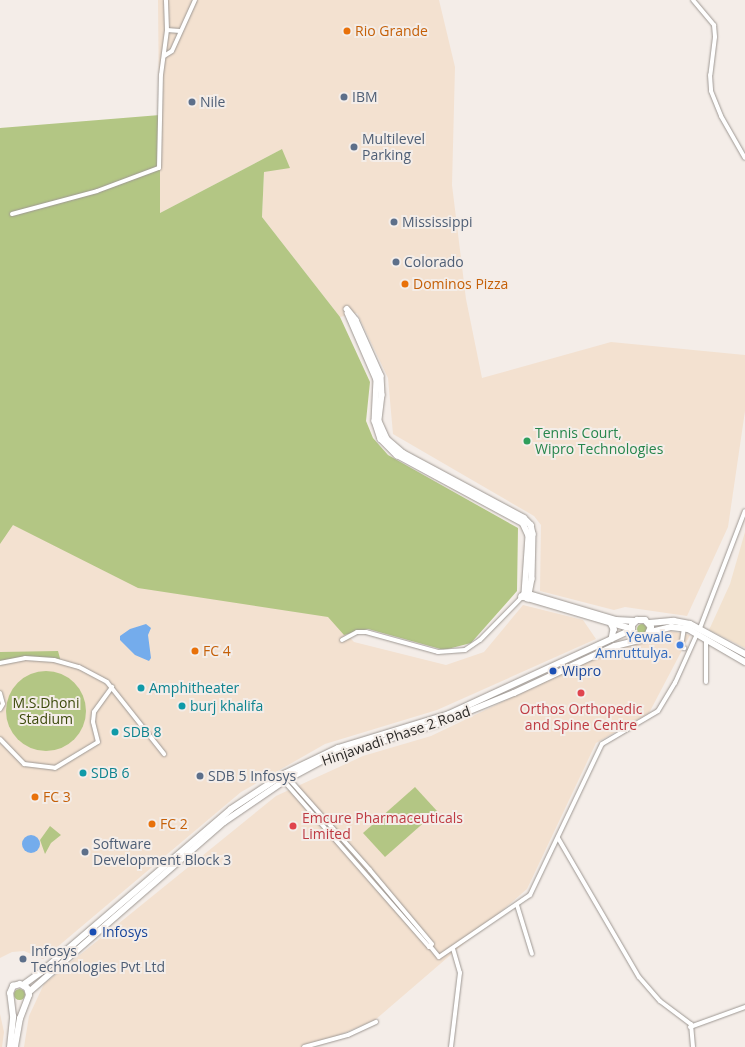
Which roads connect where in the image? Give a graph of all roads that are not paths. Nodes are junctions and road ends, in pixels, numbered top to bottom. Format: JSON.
{"nodes":[{"id":1,"x":166,"y":0,"type":"edge"},
{"id":2,"x":195,"y":0,"type":"edge"},
{"id":3,"x":693,"y":0,"type":"edge"},
{"id":4,"x":167,"y":30,"type":"junction"},
{"id":5,"x":180,"y":31,"type":"junction"},
{"id":6,"x":164,"y":56,"type":"junction"},
{"id":7,"x":745,"y":158,"type":"edge"},
{"id":8,"x":12,"y":214,"type":"dead end"},
{"id":9,"x":348,"y":310,"type":"dead end"},
{"id":10,"x":745,"y":511,"type":"edge"},
{"id":11,"x":526,"y":596,"type":"junction"},
{"id":12,"x":635,"y":621,"type":"junction"},
{"id":13,"x":611,"y":623,"type":"junction"},
{"id":14,"x":649,"y":623,"type":"junction"},
{"id":15,"x":684,"y":628,"type":"junction"},
{"id":16,"x":631,"y":630,"type":"junction"},
{"id":17,"x":698,"y":631,"type":"junction"},
{"id":18,"x":651,"y":632,"type":"junction"},
{"id":19,"x":612,"y":639,"type":"junction"},
{"id":20,"x":638,"y":639,"type":"junction"},
{"id":21,"x":706,"y":639,"type":"junction"},
{"id":22,"x":342,"y":640,"type":"dead end"},
{"id":23,"x":684,"y":648,"type":"dead end"},
{"id":24,"x":745,"y":654,"type":"edge"},
{"id":25,"x":745,"y":662,"type":"edge"},
{"id":26,"x":0,"y":663,"type":"edge"},
{"id":27,"x":706,"y":682,"type":"dead end"},
{"id":28,"x":112,"y":687,"type":"junction"},
{"id":29,"x":0,"y":693,"type":"edge"},
{"id":30,"x":0,"y":709,"type":"edge"},
{"id":31,"x":0,"y":739,"type":"edge"},
{"id":32,"x":164,"y":754,"type":"dead end"},
{"id":33,"x":284,"y":778,"type":"junction"},
{"id":34,"x":558,"y":838,"type":"junction"},
{"id":35,"x":385,"y":888,"type":"junction"},
{"id":36,"x":380,"y":892,"type":"junction"},
{"id":37,"x":517,"y":904,"type":"junction"},
{"id":38,"x":109,"y":917,"type":"junction"},
{"id":39,"x":430,"y":946,"type":"junction"},
{"id":40,"x":453,"y":949,"type":"junction"},
{"id":41,"x":532,"y":954,"type":"dead end"},
{"id":42,"x":23,"y":985,"type":"junction"},
{"id":43,"x":29,"y":992,"type":"junction"},
{"id":44,"x":12,"y":1000,"type":"junction"},
{"id":45,"x":25,"y":1001,"type":"junction"},
{"id":46,"x":745,"y":1007,"type":"edge"},
{"id":47,"x":376,"y":1022,"type":"dead end"},
{"id":48,"x":690,"y":1027,"type":"junction"},
{"id":49,"x":10,"y":1047,"type":"edge"},
{"id":50,"x":15,"y":1047,"type":"edge"},
{"id":51,"x":304,"y":1047,"type":"edge"},
{"id":52,"x":451,"y":1047,"type":"edge"},
{"id":53,"x":693,"y":1047,"type":"edge"}],
"edges":[{"from":1,"to":4,"type":"street"},
{"from":2,"to":5,"type":"street"},
{"from":3,"to":7,"type":"street"},
{"from":4,"to":5,"type":"street"},
{"from":4,"to":6,"type":"street"},
{"from":5,"to":6,"type":"street"},
{"from":6,"to":8,"type":"street"},
{"from":9,"to":11,"type":"street"},
{"from":10,"to":17,"type":"street"},
{"from":11,"to":12,"type":"street"},
{"from":11,"to":13,"type":"street"},
{"from":11,"to":22,"type":"street"},
{"from":12,"to":14,"type":"main road"},
{"from":12,"to":16,"type":"main road"},
{"from":13,"to":16,"type":"street"},
{"from":13,"to":19,"type":"street"},
{"from":14,"to":17,"type":"main road"},
{"from":14,"to":18,"type":"main road"},
{"from":15,"to":17,"type":"main road"},
{"from":15,"to":18,"type":"main road"},
{"from":15,"to":23,"type":"street"},
{"from":16,"to":19,"type":"main road","name":"Hinjawadi Phase 2 Road"},
{"from":16,"to":20,"type":"main road"},
{"from":17,"to":21,"type":"main road"},
{"from":17,"to":24,"type":"main road"},
{"from":17,"to":34,"type":"street"},
{"from":18,"to":20,"type":"main road"},
{"from":19,"to":33,"type":"main road","name":"Hinjawadi Phase 2 Road"},
{"from":20,"to":33,"type":"main road","name":"Hinjawadi Phase 2 Road"},
{"from":21,"to":25,"type":"main road"},
{"from":21,"to":27,"type":"street"},
{"from":26,"to":28,"type":"street"},
{"from":28,"to":31,"type":"street"},
{"from":28,"to":32,"type":"street"},
{"from":29,"to":30,"type":"street"},
{"from":33,"to":35,"type":"street"},
{"from":33,"to":36,"type":"street"},
{"from":33,"to":38,"type":"main road","name":"Hinjawadi Phase 2 Road"},
{"from":34,"to":37,"type":"street"},
{"from":34,"to":48,"type":"street"},
{"from":35,"to":36,"type":"street"},
{"from":35,"to":39,"type":"street"},
{"from":36,"to":39,"type":"street"},
{"from":37,"to":40,"type":"street"},
{"from":37,"to":41,"type":"street"},
{"from":38,"to":42,"type":"main road","name":"Hinjawadi Phase 2 Road"},
{"from":38,"to":43,"type":"main road","name":"Hinjawadi Phase 2 Road"},
{"from":39,"to":40,"type":"street"},
{"from":40,"to":52,"type":"street"},
{"from":42,"to":43,"type":"main road"},
{"from":42,"to":44,"type":"main road"},
{"from":43,"to":45,"type":"main road"},
{"from":44,"to":45,"type":"main road"},
{"from":44,"to":49,"type":"main road"},
{"from":45,"to":50,"type":"main road"},
{"from":46,"to":48,"type":"street"},
{"from":47,"to":51,"type":"street"},
{"from":48,"to":53,"type":"street"}]}
